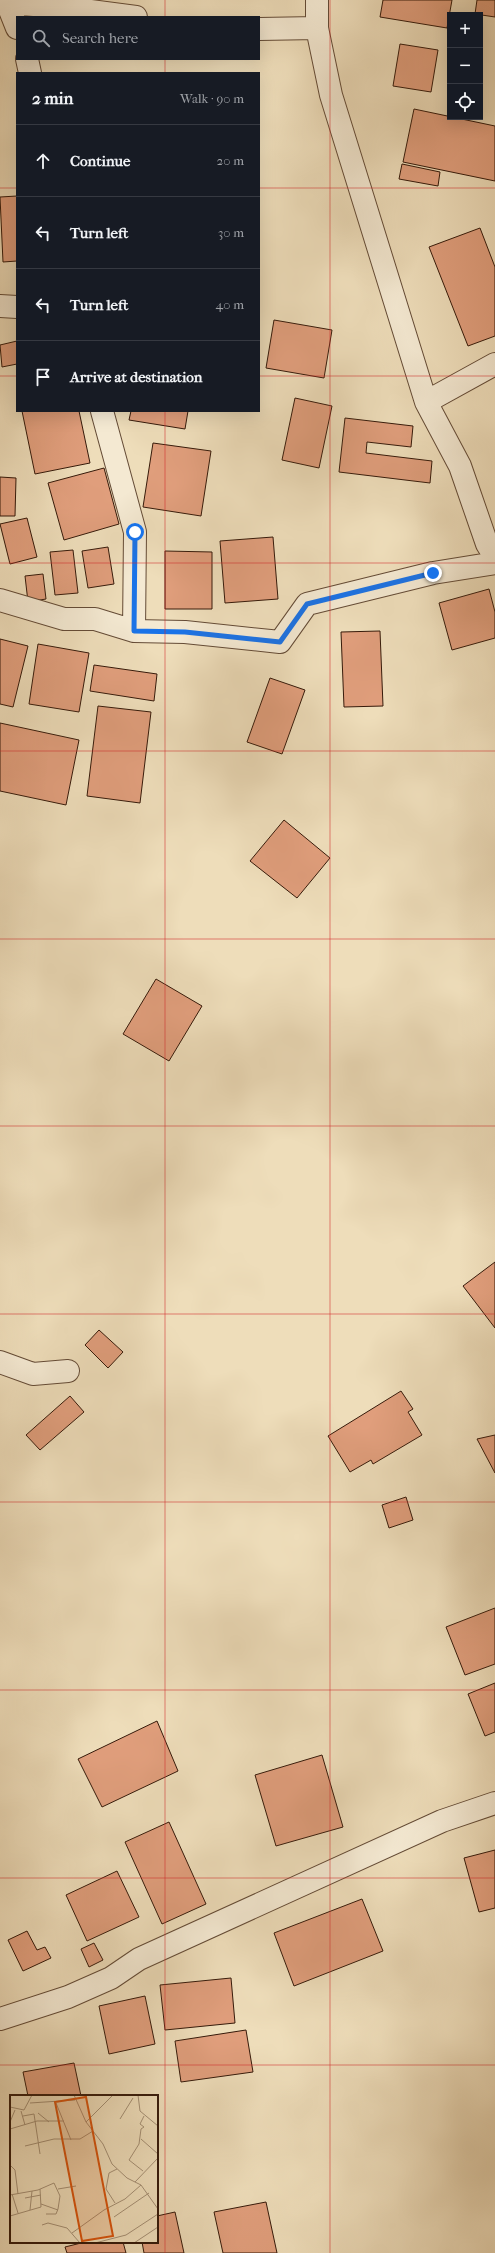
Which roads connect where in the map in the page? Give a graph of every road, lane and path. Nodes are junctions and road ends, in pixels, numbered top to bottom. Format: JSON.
{"nodes":[{"id":1,"x":317,"y":0,"type":"edge"},
{"id":2,"x":4,"y":2,"type":"edge"},
{"id":3,"x":128,"y":16,"type":"edge"},
{"id":4,"x":16,"y":26,"type":"edge"},
{"id":5,"x":317,"y":28,"type":"junction"},
{"id":6,"x":260,"y":29,"type":"edge"},
{"id":7,"x":27,"y":60,"type":"edge"},
{"id":8,"x":30,"y":72,"type":"edge"},
{"id":9,"x":0,"y":306,"type":"edge"},
{"id":10,"x":16,"y":307,"type":"edge"},
{"id":11,"x":495,"y":364,"type":"edge"},
{"id":12,"x":426,"y":402,"type":"junction"},
{"id":13,"x":102,"y":412,"type":"edge"},
{"id":14,"x":495,"y":557,"type":"edge"},
{"id":15,"x":495,"y":563,"type":"edge"},
{"id":16,"x":0,"y":600,"type":"edge"},
{"id":17,"x":134,"y":631,"type":"junction"},
{"id":18,"x":0,"y":1362,"type":"edge"},
{"id":19,"x":68,"y":1371,"type":"dead end"},
{"id":20,"x":495,"y":1803,"type":"edge"},
{"id":21,"x":0,"y":2019,"type":"edge"}],
"edges":[{"from":1,"to":5,"type":"street"},
{"from":2,"to":3,"type":"street"},
{"from":2,"to":4,"type":"street"},
{"from":5,"to":6,"type":"street"},
{"from":5,"to":12,"type":"street"},
{"from":7,"to":8,"type":"street"},
{"from":9,"to":10,"type":"street"},
{"from":11,"to":12,"type":"street"},
{"from":12,"to":14,"type":"street"},
{"from":13,"to":17,"type":"street"},
{"from":15,"to":17,"type":"street"},
{"from":16,"to":17,"type":"street"},
{"from":18,"to":19,"type":"street"},
{"from":20,"to":21,"type":"street"}]}
